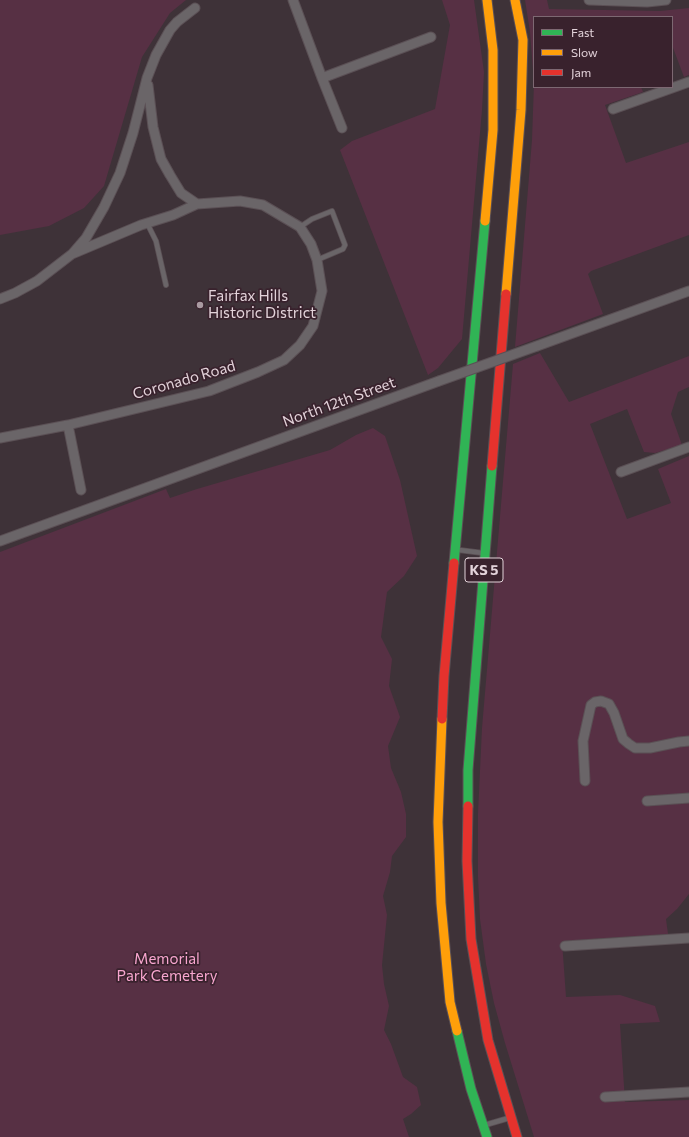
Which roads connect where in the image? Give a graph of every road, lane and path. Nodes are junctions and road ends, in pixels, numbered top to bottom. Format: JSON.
{"nodes":[{"id":1,"x":293,"y":0,"type":"edge"},
{"id":2,"x":487,"y":0,"type":"edge"},
{"id":3,"x":515,"y":0,"type":"edge"},
{"id":4,"x":589,"y":0,"type":"edge"},
{"id":5,"x":666,"y":0,"type":"edge"},
{"id":6,"x":195,"y":8,"type":"dead end"},
{"id":7,"x":431,"y":37,"type":"dead end"},
{"id":8,"x":147,"y":78,"type":"junction"},
{"id":9,"x":322,"y":78,"type":"junction"},
{"id":10,"x":689,"y":82,"type":"edge"},
{"id":11,"x":672,"y":88,"type":"edge"},
{"id":12,"x":673,"y":88,"type":"edge"},
{"id":13,"x":612,"y":109,"type":"dead end"},
{"id":14,"x":342,"y":128,"type":"dead end"},
{"id":15,"x":197,"y":204,"type":"junction"},
{"id":16,"x":147,"y":223,"type":"junction"},
{"id":17,"x":300,"y":227,"type":"junction"},
{"id":18,"x":72,"y":254,"type":"junction"},
{"id":19,"x":317,"y":260,"type":"junction"},
{"id":20,"x":166,"y":285,"type":"dead end"},
{"id":21,"x":689,"y":291,"type":"edge"},
{"id":22,"x":0,"y":299,"type":"edge"},
{"id":23,"x":68,"y":425,"type":"junction"},
{"id":24,"x":0,"y":438,"type":"edge"},
{"id":25,"x":689,"y":447,"type":"edge"},
{"id":26,"x":621,"y":472,"type":"dead end"},
{"id":27,"x":81,"y":490,"type":"dead end"},
{"id":28,"x":0,"y":541,"type":"edge"},
{"id":29,"x":455,"y":550,"type":"junction"},
{"id":30,"x":485,"y":553,"type":"junction"},
{"id":31,"x":689,"y":742,"type":"edge"},
{"id":32,"x":585,"y":781,"type":"dead end"},
{"id":33,"x":689,"y":798,"type":"edge"},
{"id":34,"x":647,"y":801,"type":"dead end"},
{"id":35,"x":689,"y":938,"type":"edge"},
{"id":36,"x":565,"y":946,"type":"dead end"},
{"id":37,"x":689,"y":1092,"type":"edge"},
{"id":38,"x":605,"y":1097,"type":"dead end"},
{"id":39,"x":510,"y":1118,"type":"junction"},
{"id":40,"x":483,"y":1126,"type":"junction"},
{"id":41,"x":487,"y":1137,"type":"edge"},
{"id":42,"x":517,"y":1137,"type":"edge"}],
"edges":[{"from":1,"to":9,"type":"street"},
{"from":2,"to":29,"type":"highway","number":"KS 5"},
{"from":3,"to":30,"type":"highway","number":"KS 5"},
{"from":4,"to":5,"type":"street"},
{"from":6,"to":8,"type":"street"},
{"from":7,"to":9,"type":"street"},
{"from":8,"to":15,"type":"street"},
{"from":8,"to":18,"type":"street"},
{"from":9,"to":14,"type":"street"},
{"from":10,"to":12,"type":"street"},
{"from":11,"to":13,"type":"street"},
{"from":15,"to":16,"type":"street"},
{"from":15,"to":17,"type":"street","name":"Coronado Road"},
{"from":16,"to":18,"type":"street"},
{"from":16,"to":20,"type":"lane"},
{"from":17,"to":19,"type":"street","name":"Coronado Road"},
{"from":17,"to":19,"type":"lane"},
{"from":18,"to":22,"type":"street"},
{"from":19,"to":23,"type":"street","name":"Coronado Road"},
{"from":21,"to":28,"type":"street","name":"North 12th Street","bridge":true},
{"from":23,"to":24,"type":"street","name":"Coronado Road"},
{"from":23,"to":27,"type":"street"},
{"from":25,"to":26,"type":"street"},
{"from":29,"to":30,"type":"lane"},
{"from":29,"to":40,"type":"highway","number":"KS 5"},
{"from":30,"to":39,"type":"highway","number":"KS 5"},
{"from":31,"to":32,"type":"street"},
{"from":33,"to":34,"type":"street"},
{"from":35,"to":36,"type":"street"},
{"from":37,"to":38,"type":"street"},
{"from":39,"to":40,"type":"lane"},
{"from":39,"to":42,"type":"highway","number":"KS 5"},
{"from":40,"to":41,"type":"highway","number":"KS 5"}]}
